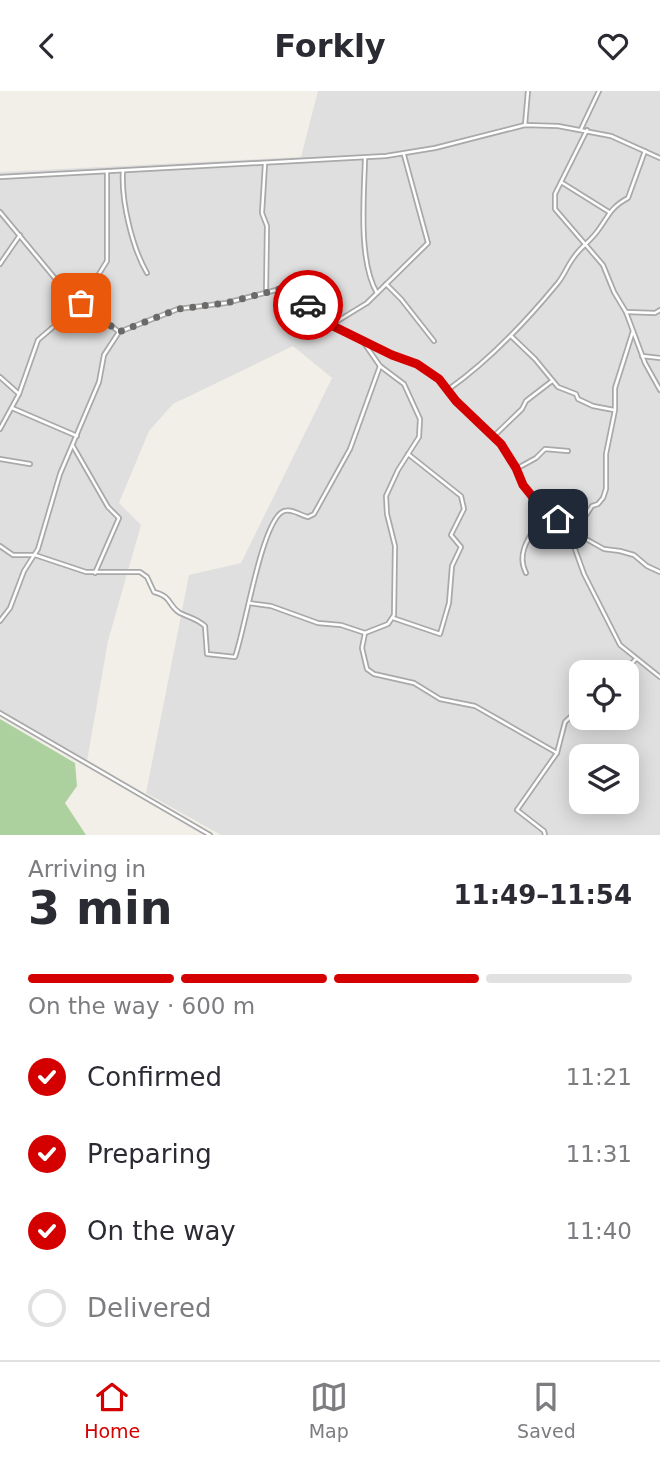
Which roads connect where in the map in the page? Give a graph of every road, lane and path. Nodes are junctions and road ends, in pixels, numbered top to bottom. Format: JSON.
{"nodes":[{"id":1,"x":528,"y":91,"type":"edge"},
{"id":2,"x":599,"y":91,"type":"edge"},
{"id":3,"x":525,"y":125,"type":"junction"},
{"id":4,"x":581,"y":129,"type":"junction"},
{"id":5,"x":587,"y":130,"type":"junction"},
{"id":6,"x":645,"y":151,"type":"junction"},
{"id":7,"x":404,"y":155,"type":"junction"},
{"id":8,"x":365,"y":157,"type":"junction"},
{"id":9,"x":660,"y":158,"type":"edge"},
{"id":10,"x":265,"y":164,"type":"junction"},
{"id":11,"x":122,"y":171,"type":"junction"},
{"id":12,"x":107,"y":172,"type":"junction"},
{"id":13,"x":0,"y":177,"type":"edge"},
{"id":14,"x":561,"y":182,"type":"junction"},
{"id":15,"x":0,"y":212,"type":"edge"},
{"id":16,"x":609,"y":212,"type":"junction"},
{"id":17,"x":20,"y":235,"type":"junction"},
{"id":18,"x":585,"y":245,"type":"junction"},
{"id":19,"x":0,"y":264,"type":"edge"},
{"id":20,"x":147,"y":273,"type":"dead end"},
{"id":21,"x":386,"y":284,"type":"junction"},
{"id":22,"x":266,"y":292,"type":"junction"},
{"id":23,"x":377,"y":293,"type":"junction"},
{"id":24,"x":81,"y":303,"type":"junction"},
{"id":25,"x":660,"y":310,"type":"edge"},
{"id":26,"x":626,"y":312,"type":"junction"},
{"id":27,"x":331,"y":325,"type":"junction"},
{"id":28,"x":633,"y":331,"type":"junction"},
{"id":29,"x":119,"y":332,"type":"junction"},
{"id":30,"x":511,"y":336,"type":"junction"},
{"id":31,"x":362,"y":340,"type":"junction"},
{"id":32,"x":434,"y":341,"type":"dead end"},
{"id":33,"x":642,"y":356,"type":"junction"},
{"id":34,"x":660,"y":358,"type":"edge"},
{"id":35,"x":380,"y":366,"type":"junction"},
{"id":36,"x":0,"y":377,"type":"edge"},
{"id":37,"x":552,"y":380,"type":"junction"},
{"id":38,"x":449,"y":389,"type":"junction"},
{"id":39,"x":660,"y":390,"type":"edge"},
{"id":40,"x":19,"y":394,"type":"junction"},
{"id":41,"x":12,"y":408,"type":"junction"},
{"id":42,"x":615,"y":410,"type":"junction"},
{"id":43,"x":0,"y":429,"type":"edge"},
{"id":44,"x":77,"y":437,"type":"junction"},
{"id":45,"x":493,"y":437,"type":"junction"},
{"id":46,"x":73,"y":446,"type":"junction"},
{"id":47,"x":568,"y":451,"type":"dead end"},
{"id":48,"x":408,"y":454,"type":"junction"},
{"id":49,"x":0,"y":459,"type":"edge"},
{"id":50,"x":30,"y":464,"type":"dead end"},
{"id":51,"x":516,"y":468,"type":"junction"},
{"id":52,"x":545,"y":511,"type":"junction"},
{"id":53,"x":577,"y":534,"type":"junction"},
{"id":54,"x":0,"y":546,"type":"edge"},
{"id":55,"x":35,"y":555,"type":"junction"},
{"id":56,"x":660,"y":572,"type":"edge"},
{"id":57,"x":95,"y":573,"type":"junction"},
{"id":58,"x":526,"y":573,"type":"dead end"},
{"id":59,"x":249,"y":603,"type":"junction"},
{"id":60,"x":393,"y":618,"type":"junction"},
{"id":61,"x":0,"y":621,"type":"edge"},
{"id":62,"x":365,"y":633,"type":"junction"},
{"id":63,"x":636,"y":659,"type":"joint"},
{"id":64,"x":660,"y":677,"type":"edge"},
{"id":65,"x":0,"y":713,"type":"edge"},
{"id":66,"x":569,"y":718,"type":"edge"},
{"id":67,"x":556,"y":753,"type":"junction"},
{"id":68,"x":210,"y":835,"type":"edge"},
{"id":69,"x":545,"y":835,"type":"edge"}],
"edges":[{"from":1,"to":3,"type":"street"},
{"from":2,"to":4,"type":"street"},
{"from":3,"to":4,"type":"street"},
{"from":3,"to":7,"type":"street"},
{"from":4,"to":5,"type":"street"},
{"from":5,"to":6,"type":"street"},
{"from":5,"to":14,"type":"street"},
{"from":6,"to":9,"type":"street"},
{"from":6,"to":16,"type":"street"},
{"from":7,"to":8,"type":"street"},
{"from":7,"to":21,"type":"street"},
{"from":8,"to":10,"type":"street"},
{"from":8,"to":23,"type":"street"},
{"from":10,"to":11,"type":"street"},
{"from":10,"to":22,"type":"street"},
{"from":11,"to":12,"type":"street"},
{"from":11,"to":20,"type":"street"},
{"from":12,"to":13,"type":"street"},
{"from":12,"to":24,"type":"street"},
{"from":14,"to":16,"type":"street"},
{"from":14,"to":18,"type":"street"},
{"from":15,"to":17,"type":"street"},
{"from":16,"to":18,"type":"street"},
{"from":17,"to":19,"type":"street"},
{"from":17,"to":24,"type":"street"},
{"from":18,"to":26,"type":"street"},
{"from":18,"to":30,"type":"street"},
{"from":21,"to":23,"type":"street"},
{"from":21,"to":32,"type":"street"},
{"from":22,"to":27,"type":"street"},
{"from":22,"to":29,"type":"street"},
{"from":23,"to":27,"type":"street"},
{"from":24,"to":29,"type":"street"},
{"from":24,"to":40,"type":"street"},
{"from":25,"to":26,"type":"street"},
{"from":26,"to":28,"type":"street"},
{"from":27,"to":31,"type":"street"},
{"from":28,"to":33,"type":"street"},
{"from":28,"to":42,"type":"street"},
{"from":29,"to":44,"type":"street"},
{"from":30,"to":37,"type":"street"},
{"from":30,"to":38,"type":"street"},
{"from":31,"to":35,"type":"street"},
{"from":31,"to":38,"type":"street"},
{"from":33,"to":34,"type":"street"},
{"from":33,"to":39,"type":"street"},
{"from":35,"to":48,"type":"street"},
{"from":35,"to":59,"type":"street"},
{"from":36,"to":40,"type":"street"},
{"from":37,"to":42,"type":"street"},
{"from":37,"to":45,"type":"street"},
{"from":38,"to":45,"type":"street"},
{"from":40,"to":41,"type":"street"},
{"from":41,"to":43,"type":"street"},
{"from":41,"to":44,"type":"street"},
{"from":42,"to":53,"type":"street"},
{"from":44,"to":46,"type":"street"},
{"from":45,"to":51,"type":"street"},
{"from":46,"to":55,"type":"street"},
{"from":46,"to":57,"type":"street"},
{"from":47,"to":51,"type":"street"},
{"from":48,"to":60,"type":"street"},
{"from":48,"to":60,"type":"street"},
{"from":49,"to":50,"type":"street"},
{"from":51,"to":52,"type":"street"},
{"from":52,"to":53,"type":"street"},
{"from":52,"to":58,"type":"street"},
{"from":53,"to":56,"type":"street"},
{"from":53,"to":63,"type":"street"},
{"from":54,"to":55,"type":"street"},
{"from":55,"to":57,"type":"street"},
{"from":55,"to":61,"type":"street"},
{"from":57,"to":59,"type":"street"},
{"from":59,"to":62,"type":"street"},
{"from":60,"to":62,"type":"street"},
{"from":62,"to":67,"type":"street"},
{"from":63,"to":64,"type":"street"},
{"from":65,"to":68,"type":"street"},
{"from":66,"to":67,"type":"street"},
{"from":67,"to":69,"type":"street"}]}
